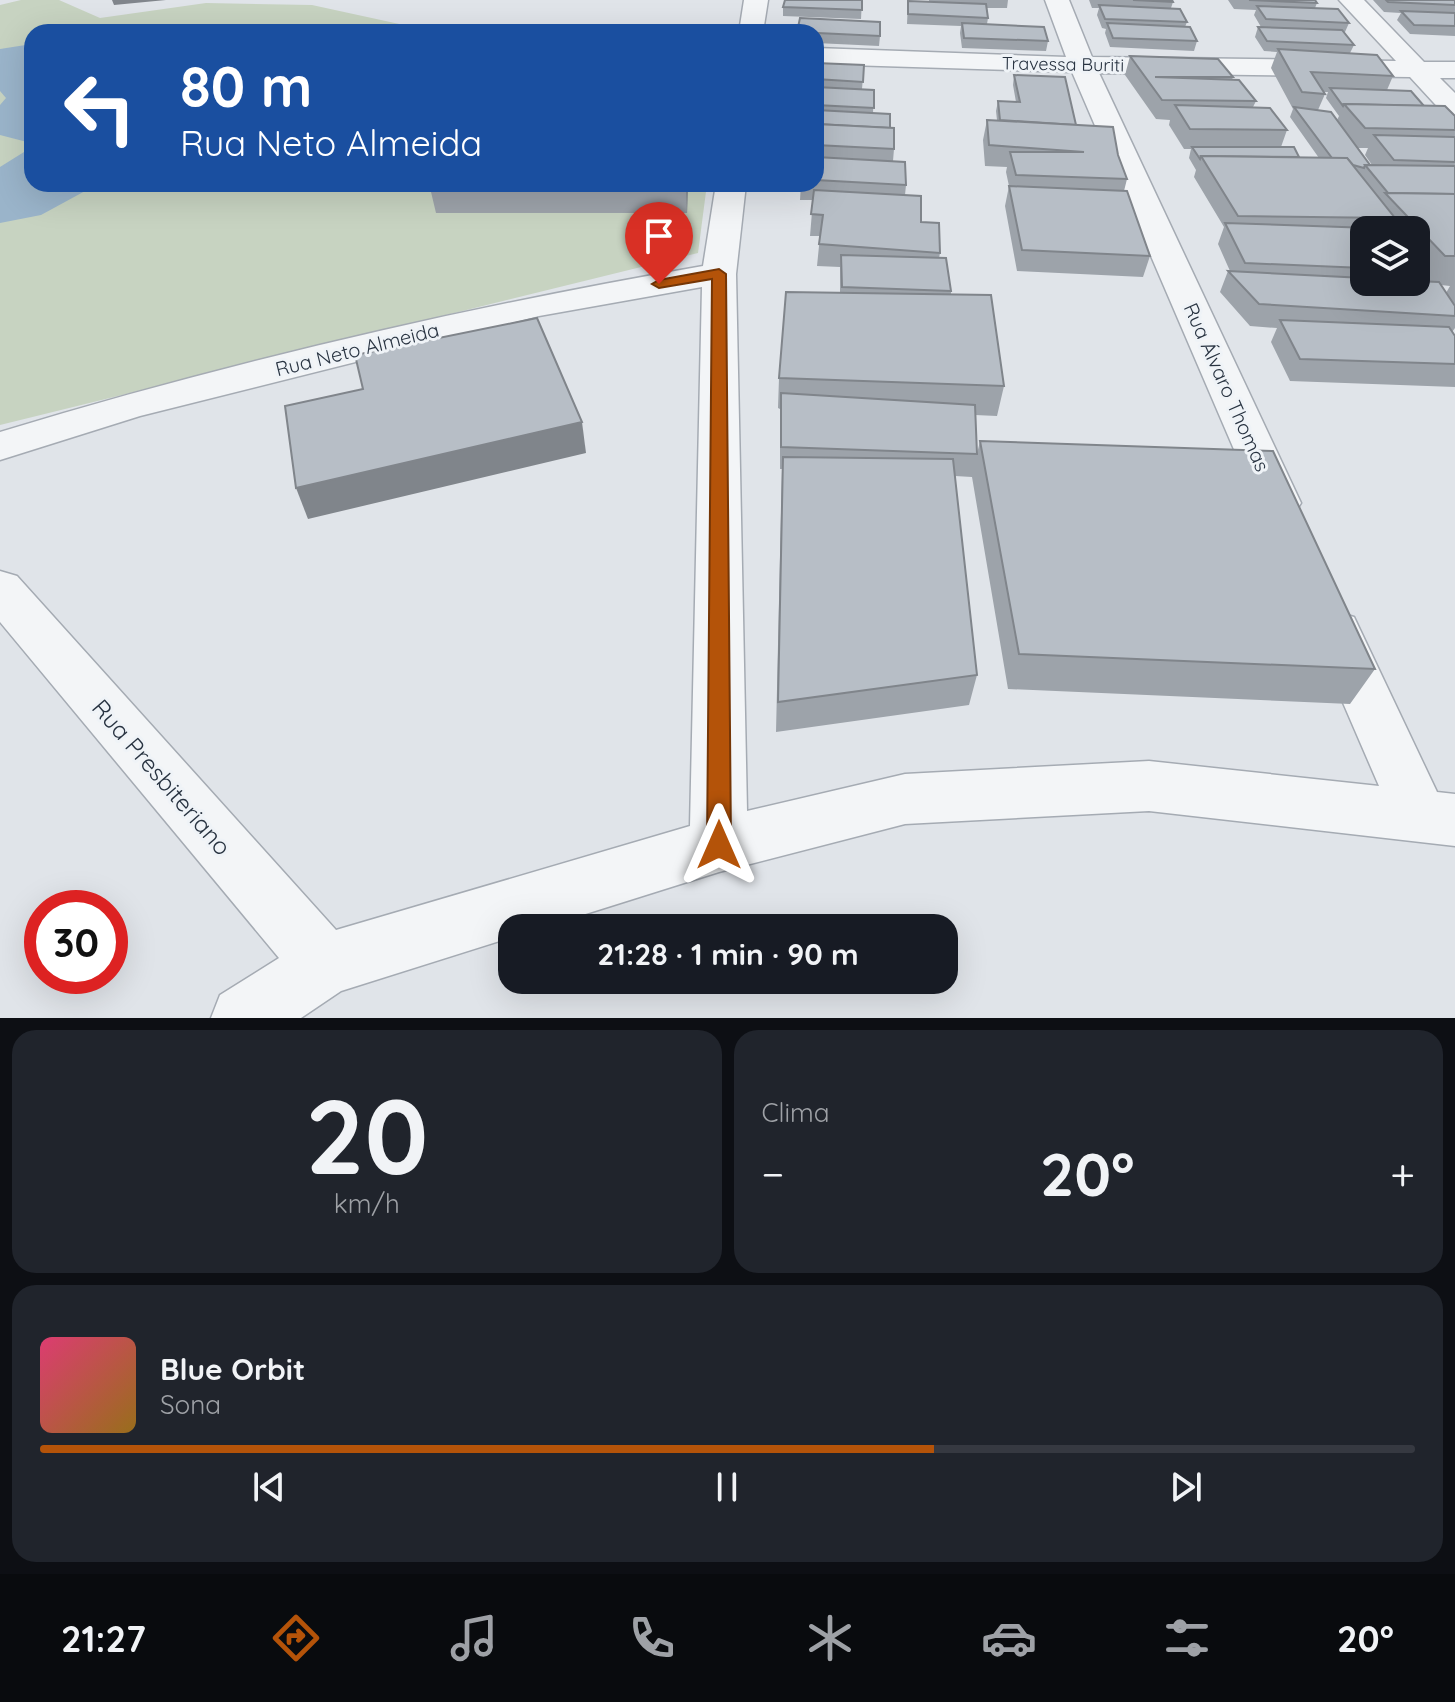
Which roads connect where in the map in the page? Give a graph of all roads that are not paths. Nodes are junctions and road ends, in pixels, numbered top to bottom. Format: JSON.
{"nodes":[{"id":1,"x":756,"y":0,"type":"edge"},
{"id":2,"x":1057,"y":0,"type":"edge"},
{"id":3,"x":1351,"y":0,"type":"edge"},
{"id":4,"x":752,"y":24,"type":"edge"},
{"id":5,"x":824,"y":56,"type":"edge"},
{"id":6,"x":1082,"y":65,"type":"junction"},
{"id":7,"x":1418,"y":70,"type":"junction"},
{"id":8,"x":1455,"y":70,"type":"edge"},
{"id":9,"x":1455,"y":109,"type":"edge"},
{"id":10,"x":730,"y":192,"type":"edge"},
{"id":11,"x":719,"y":274,"type":"junction"},
{"id":12,"x":0,"y":446,"type":"edge"},
{"id":13,"x":1296,"y":541,"type":"edge"},
{"id":14,"x":0,"y":589,"type":"edge"},
{"id":15,"x":1322,"y":599,"type":"edge"},
{"id":16,"x":1437,"y":818,"type":"edge"},
{"id":17,"x":719,"y":845,"type":"junction"},
{"id":18,"x":325,"y":965,"type":"junction"},
{"id":19,"x":243,"y":1018,"type":"edge"}],
"edges":[{"from":1,"to":4,"type":"street"},
{"from":2,"to":6,"type":"street","name":"Rua Álvaro Thomas"},
{"from":3,"to":7,"type":"street"},
{"from":5,"to":6,"type":"street","name":"Travessa Buriti"},
{"from":6,"to":7,"type":"street","name":"Travessa Buriti"},
{"from":6,"to":13,"type":"street","name":"Rua Álvaro Thomas"},
{"from":7,"to":8,"type":"street","name":"Travessa Buriti"},
{"from":7,"to":9,"type":"street"},
{"from":10,"to":11,"type":"street"},
{"from":11,"to":12,"type":"street","name":"Rua Neto Almeida"},
{"from":11,"to":17,"type":"street"},
{"from":14,"to":18,"type":"street","name":"Rua Presbiteriano"},
{"from":15,"to":16,"type":"street"},
{"from":16,"to":17,"type":"street"},
{"from":17,"to":18,"type":"street"},
{"from":18,"to":19,"type":"street"}]}
